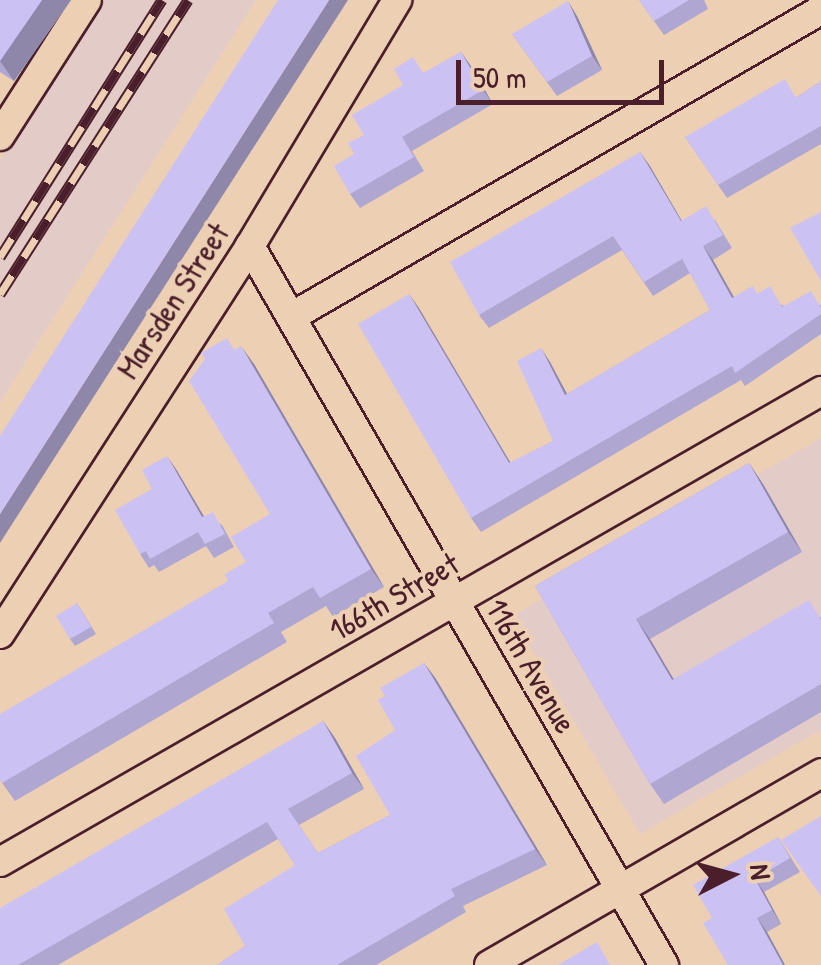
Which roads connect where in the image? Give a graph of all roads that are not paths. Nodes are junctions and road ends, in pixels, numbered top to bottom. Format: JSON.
{"nodes":[{"id":1,"x":87,"y":0,"type":"edge"},
{"id":2,"x":397,"y":0,"type":"edge"},
{"id":3,"x":821,"y":10,"type":"edge"},
{"id":4,"x":0,"y":136,"type":"edge"},
{"id":5,"x":250,"y":246,"type":"junction"},
{"id":6,"x":291,"y":318,"type":"junction"},
{"id":7,"x":821,"y":391,"type":"edge"},
{"id":8,"x":454,"y":604,"type":"junction"},
{"id":9,"x":0,"y":634,"type":"edge"},
{"id":10,"x":821,"y":772,"type":"edge"},
{"id":11,"x":0,"y":862,"type":"edge"},
{"id":12,"x":619,"y":889,"type":"junction"},
{"id":13,"x":489,"y":965,"type":"edge"},
{"id":14,"x":664,"y":965,"type":"edge"}],
"edges":[{"from":1,"to":4,"type":"street"},
{"from":2,"to":5,"type":"street","name":"Marsden Street"},
{"from":3,"to":6,"type":"street"},
{"from":5,"to":6,"type":"street","name":"116th Avenue"},
{"from":5,"to":9,"type":"street","name":"Marsden Street"},
{"from":6,"to":8,"type":"street","name":"116th Avenue"},
{"from":7,"to":8,"type":"street","name":"166th Street"},
{"from":8,"to":11,"type":"street","name":"166th Street"},
{"from":8,"to":12,"type":"street","name":"116th Avenue"},
{"from":10,"to":12,"type":"street"},
{"from":12,"to":13,"type":"street"},
{"from":12,"to":14,"type":"street","name":"116th Avenue"}]}
